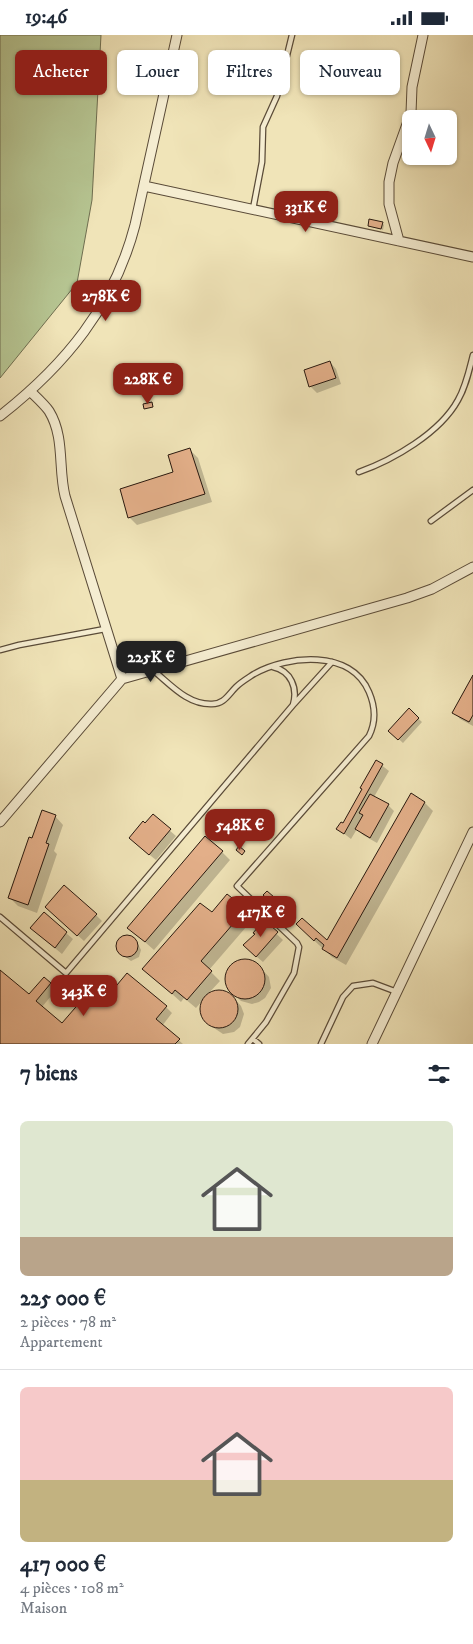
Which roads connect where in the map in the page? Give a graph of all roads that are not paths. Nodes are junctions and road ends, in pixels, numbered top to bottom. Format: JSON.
{"nodes":[{"id":1,"x":177,"y":35,"type":"edge"},
{"id":2,"x":292,"y":35,"type":"edge"},
{"id":3,"x":423,"y":35,"type":"edge"},
{"id":4,"x":144,"y":186,"type":"junction"},
{"id":5,"x":253,"y":209,"type":"junction"},
{"id":6,"x":400,"y":241,"type":"junction"},
{"id":7,"x":473,"y":257,"type":"edge"},
{"id":8,"x":473,"y":355,"type":"edge"},
{"id":9,"x":30,"y":391,"type":"junction"},
{"id":10,"x":0,"y":417,"type":"edge"},
{"id":11,"x":359,"y":471,"type":"dead end"},
{"id":12,"x":473,"y":491,"type":"edge"},
{"id":13,"x":431,"y":521,"type":"dead end"},
{"id":14,"x":473,"y":567,"type":"edge"},
{"id":15,"x":105,"y":629,"type":"junction"},
{"id":16,"x":0,"y":650,"type":"edge"},
{"id":17,"x":332,"y":662,"type":"junction"},
{"id":18,"x":271,"y":667,"type":"junction"},
{"id":19,"x":153,"y":670,"type":"junction"},
{"id":20,"x":122,"y":679,"type":"junction"},
{"id":21,"x":293,"y":705,"type":"junction"},
{"id":22,"x":0,"y":822,"type":"edge"},
{"id":23,"x":473,"y":832,"type":"edge"},
{"id":24,"x":0,"y":917,"type":"edge"},
{"id":25,"x":397,"y":992,"type":"junction"},
{"id":26,"x":253,"y":1039,"type":"junction"},
{"id":27,"x":248,"y":1044,"type":"edge"},
{"id":28,"x":259,"y":1044,"type":"edge"},
{"id":29,"x":322,"y":1044,"type":"edge"},
{"id":30,"x":372,"y":1044,"type":"edge"}],
"edges":[{"from":1,"to":4,"type":"street"},
{"from":2,"to":5,"type":"lane"},
{"from":3,"to":6,"type":"street"},
{"from":4,"to":5,"type":"street"},
{"from":4,"to":9,"type":"street"},
{"from":5,"to":6,"type":"street"},
{"from":6,"to":7,"type":"street"},
{"from":8,"to":11,"type":"lane"},
{"from":9,"to":10,"type":"street"},
{"from":9,"to":15,"type":"street"},
{"from":12,"to":13,"type":"lane"},
{"from":14,"to":19,"type":"street"},
{"from":15,"to":16,"type":"lane"},
{"from":15,"to":20,"type":"street"},
{"from":17,"to":18,"type":"lane"},
{"from":17,"to":21,"type":"lane"},
{"from":17,"to":26,"type":"lane"},
{"from":18,"to":19,"type":"lane"},
{"from":18,"to":21,"type":"lane"},
{"from":19,"to":20,"type":"street"},
{"from":20,"to":22,"type":"street"},
{"from":21,"to":24,"type":"lane"},
{"from":23,"to":25,"type":"street"},
{"from":25,"to":29,"type":"lane"},
{"from":25,"to":30,"type":"street"},
{"from":26,"to":27,"type":"lane"},
{"from":26,"to":28,"type":"lane"}]}
